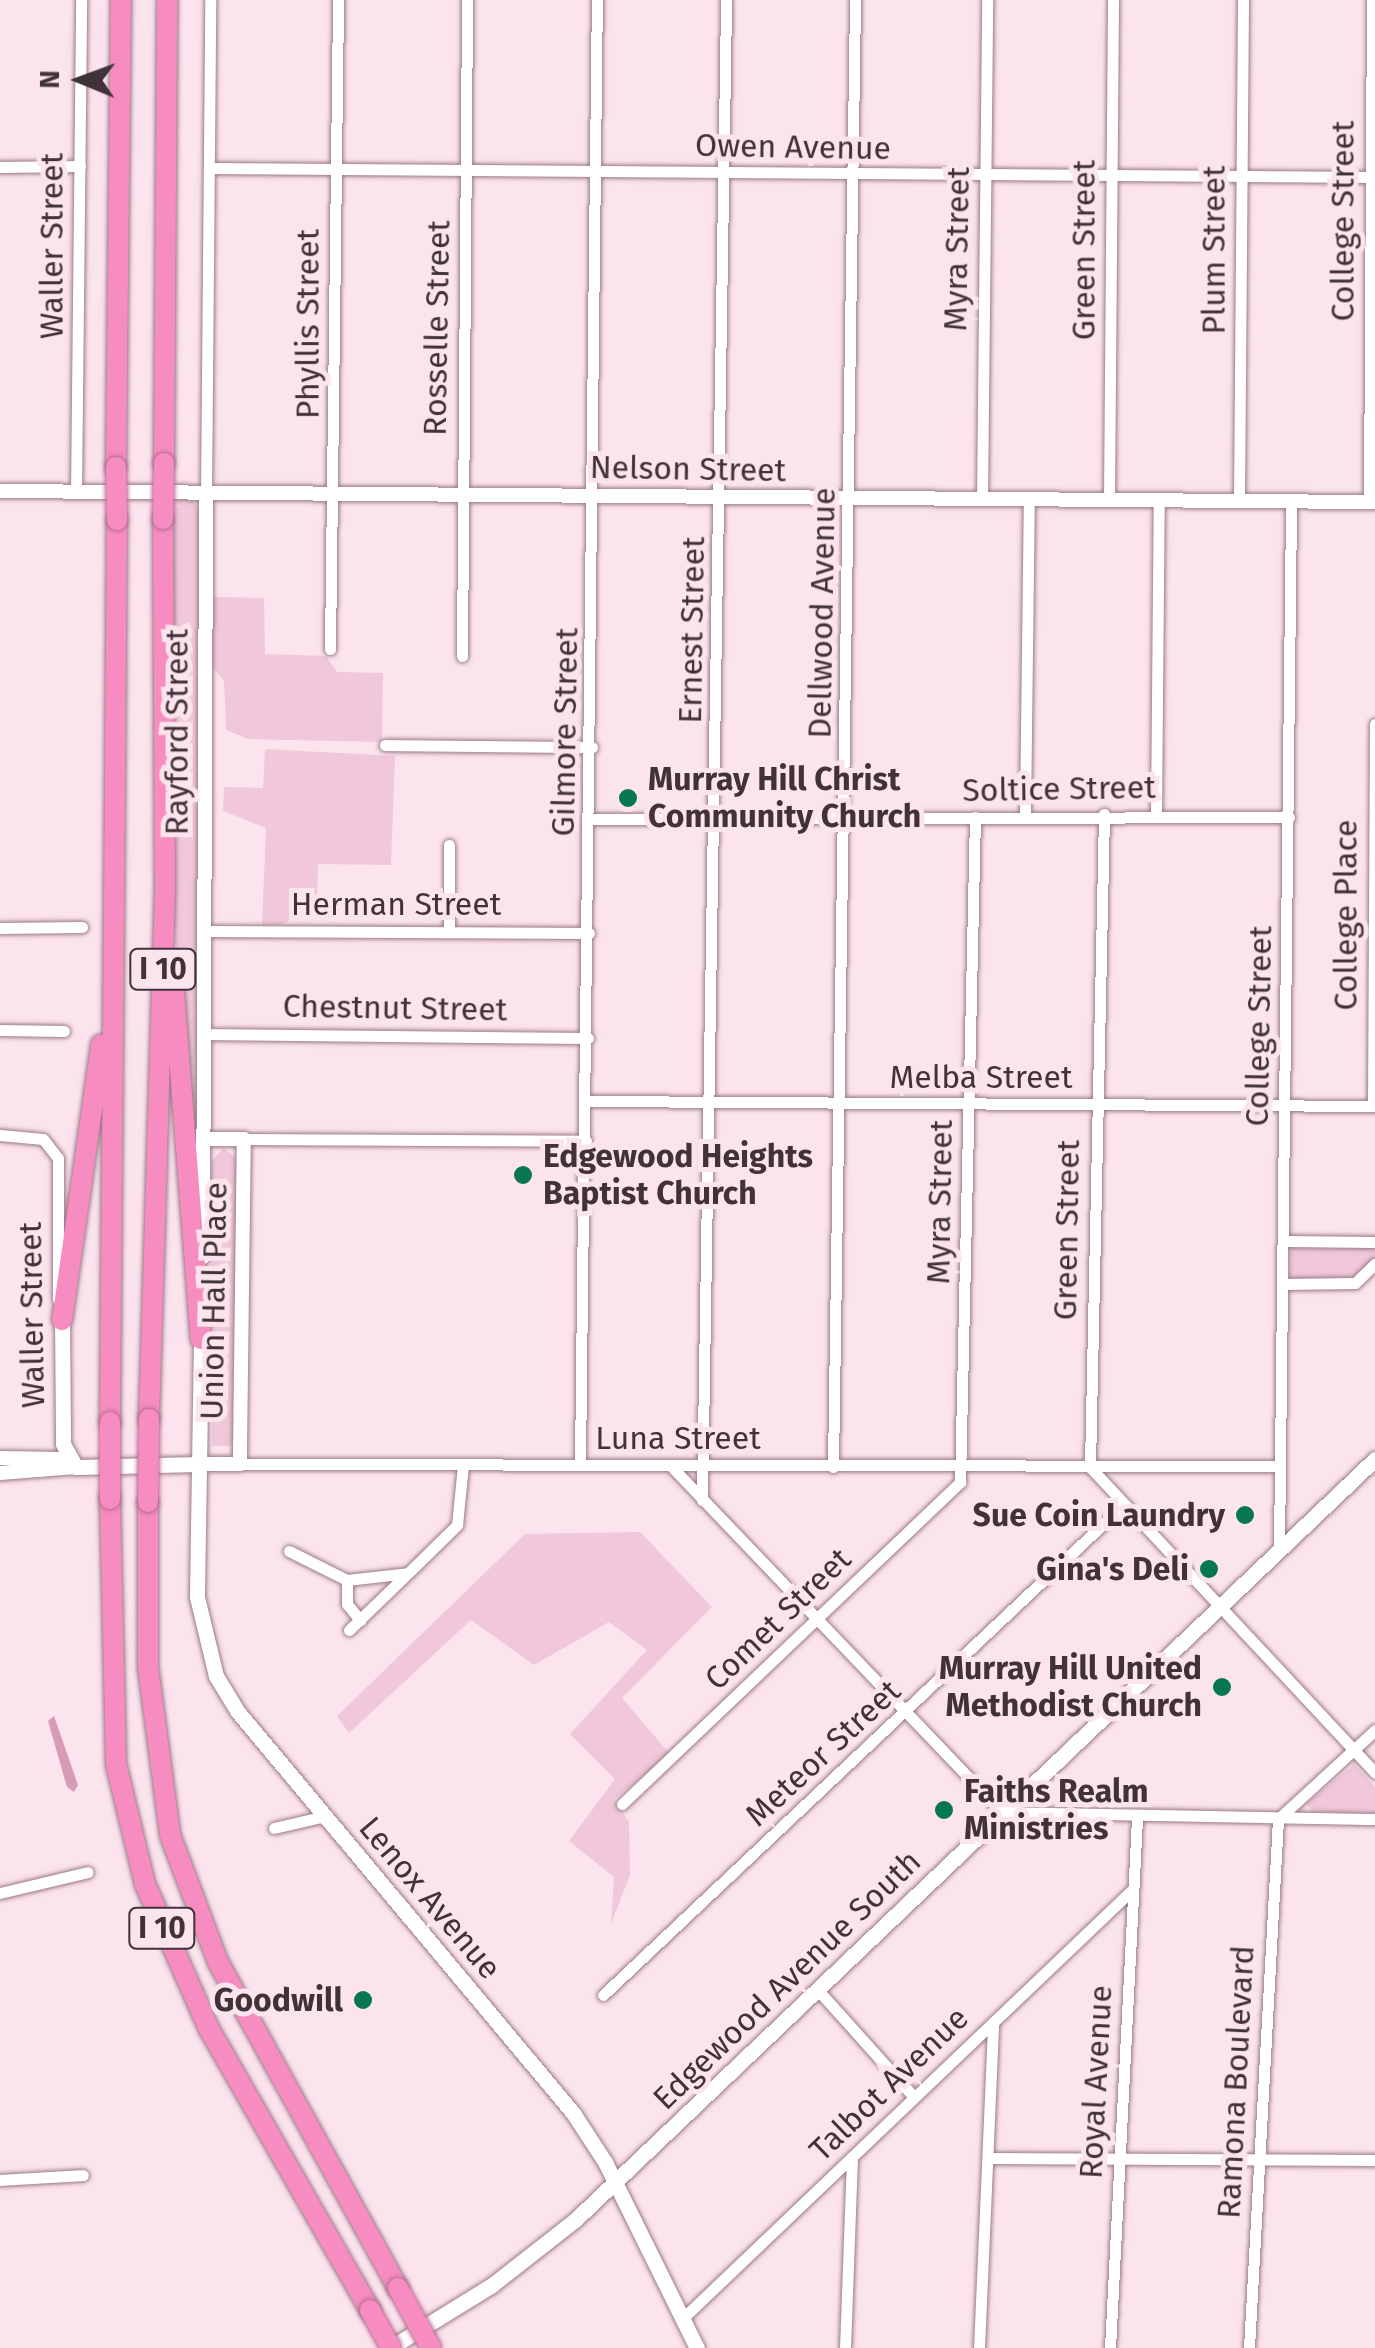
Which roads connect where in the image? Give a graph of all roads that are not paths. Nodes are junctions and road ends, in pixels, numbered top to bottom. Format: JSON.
{"nodes":[{"id":1,"x":81,"y":0,"type":"edge"},
{"id":2,"x":121,"y":0,"type":"edge"},
{"id":3,"x":168,"y":0,"type":"edge"},
{"id":4,"x":210,"y":0,"type":"edge"},
{"id":5,"x":338,"y":0,"type":"edge"},
{"id":6,"x":468,"y":0,"type":"edge"},
{"id":7,"x":597,"y":0,"type":"edge"},
{"id":8,"x":726,"y":0,"type":"edge"},
{"id":9,"x":855,"y":0,"type":"edge"},
{"id":10,"x":986,"y":0,"type":"edge"},
{"id":11,"x":1113,"y":0,"type":"edge"},
{"id":12,"x":1243,"y":0,"type":"edge"},
{"id":13,"x":1372,"y":0,"type":"edge"},
{"id":14,"x":80,"y":166,"type":"junction"},
{"id":15,"x":0,"y":167,"type":"edge"},
{"id":16,"x":210,"y":168,"type":"junction"},
{"id":17,"x":336,"y":169,"type":"junction"},
{"id":18,"x":466,"y":172,"type":"junction"},
{"id":19,"x":725,"y":173,"type":"junction"},
{"id":20,"x":596,"y":174,"type":"junction"},
{"id":21,"x":854,"y":175,"type":"junction"},
{"id":22,"x":985,"y":175,"type":"junction"},
{"id":23,"x":1112,"y":176,"type":"junction"},
{"id":24,"x":1373,"y":176,"type":"edge"},
{"id":25,"x":1242,"y":177,"type":"junction"},
{"id":26,"x":0,"y":491,"type":"edge"},
{"id":27,"x":76,"y":492,"type":"junction"},
{"id":28,"x":206,"y":494,"type":"junction"},
{"id":29,"x":334,"y":494,"type":"junction"},
{"id":30,"x":463,"y":495,"type":"junction"},
{"id":31,"x":596,"y":496,"type":"junction"},
{"id":32,"x":722,"y":497,"type":"junction"},
{"id":33,"x":851,"y":499,"type":"junction"},
{"id":34,"x":982,"y":499,"type":"junction"},
{"id":35,"x":1029,"y":500,"type":"junction"},
{"id":36,"x":1109,"y":500,"type":"junction"},
{"id":37,"x":1159,"y":500,"type":"junction"},
{"id":38,"x":1240,"y":502,"type":"junction"},
{"id":39,"x":1291,"y":502,"type":"junction"},
{"id":40,"x":1372,"y":502,"type":"edge"},
{"id":41,"x":330,"y":649,"type":"dead end"},
{"id":42,"x":462,"y":656,"type":"dead end"},
{"id":43,"x":1375,"y":724,"type":"edge"},
{"id":44,"x":385,"y":745,"type":"dead end"},
{"id":45,"x":592,"y":747,"type":"junction"},
{"id":46,"x":1025,"y":814,"type":"junction"},
{"id":47,"x":1104,"y":814,"type":"junction"},
{"id":48,"x":1156,"y":814,"type":"junction"},
{"id":49,"x":1289,"y":816,"type":"junction"},
{"id":50,"x":975,"y":817,"type":"junction"},
{"id":51,"x":591,"y":819,"type":"junction"},
{"id":52,"x":716,"y":822,"type":"junction"},
{"id":53,"x":846,"y":822,"type":"junction"},
{"id":54,"x":449,"y":845,"type":"dead end"},
{"id":55,"x":114,"y":853,"type":"junction"},
{"id":56,"x":165,"y":890,"type":"junction"},
{"id":57,"x":82,"y":927,"type":"dead end"},
{"id":58,"x":0,"y":928,"type":"edge"},
{"id":59,"x":202,"y":931,"type":"junction"},
{"id":60,"x":449,"y":932,"type":"junction"},
{"id":61,"x":588,"y":933,"type":"junction"},
{"id":62,"x":0,"y":1030,"type":"edge"},
{"id":63,"x":64,"y":1030,"type":"dead end"},
{"id":64,"x":202,"y":1034,"type":"junction"},
{"id":65,"x":588,"y":1038,"type":"junction"},
{"id":66,"x":587,"y":1102,"type":"junction"},
{"id":67,"x":712,"y":1104,"type":"junction"},
{"id":68,"x":840,"y":1104,"type":"junction"},
{"id":69,"x":970,"y":1105,"type":"junction"},
{"id":70,"x":1097,"y":1106,"type":"junction"},
{"id":71,"x":1286,"y":1106,"type":"junction"},
{"id":72,"x":1374,"y":1106,"type":"edge"},
{"id":73,"x":0,"y":1135,"type":"edge"},
{"id":74,"x":206,"y":1139,"type":"junction"},
{"id":75,"x":244,"y":1139,"type":"junction"},
{"id":76,"x":586,"y":1141,"type":"junction"},
{"id":77,"x":1285,"y":1241,"type":"junction"},
{"id":78,"x":1375,"y":1242,"type":"edge"},
{"id":79,"x":1375,"y":1264,"type":"edge"},
{"id":80,"x":1284,"y":1284,"type":"junction"},
{"id":81,"x":62,"y":1320,"type":"junction"},
{"id":82,"x":201,"y":1340,"type":"junction"},
{"id":83,"x":0,"y":1458,"type":"edge"},
{"id":84,"x":1375,"y":1459,"type":"edge"},
{"id":85,"x":200,"y":1464,"type":"junction"},
{"id":86,"x":240,"y":1464,"type":"junction"},
{"id":87,"x":463,"y":1464,"type":"junction"},
{"id":88,"x":580,"y":1465,"type":"junction"},
{"id":89,"x":670,"y":1465,"type":"junction"},
{"id":90,"x":704,"y":1466,"type":"junction"},
{"id":91,"x":1280,"y":1466,"type":"junction"},
{"id":92,"x":76,"y":1467,"type":"junction"},
{"id":93,"x":833,"y":1467,"type":"junction"},
{"id":94,"x":1090,"y":1467,"type":"junction"},
{"id":95,"x":962,"y":1468,"type":"junction"},
{"id":96,"x":0,"y":1473,"type":"edge"},
{"id":97,"x":702,"y":1500,"type":"junction"},
{"id":98,"x":1120,"y":1506,"type":"junction"},
{"id":99,"x":1279,"y":1550,"type":"junction"},
{"id":100,"x":289,"y":1552,"type":"dead end"},
{"id":101,"x":408,"y":1573,"type":"junction"},
{"id":102,"x":347,"y":1580,"type":"junction"},
{"id":103,"x":1217,"y":1608,"type":"junction"},
{"id":104,"x":360,"y":1620,"type":"junction"},
{"id":105,"x":816,"y":1620,"type":"junction"},
{"id":106,"x":349,"y":1630,"type":"dead end"},
{"id":107,"x":905,"y":1714,"type":"junction"},
{"id":108,"x":1375,"y":1730,"type":"edge"},
{"id":109,"x":1354,"y":1750,"type":"junction"},
{"id":110,"x":1375,"y":1772,"type":"edge"},
{"id":111,"x":622,"y":1804,"type":"dead end"},
{"id":112,"x":1002,"y":1812,"type":"junction"},
{"id":113,"x":325,"y":1816,"type":"junction"},
{"id":114,"x":1137,"y":1819,"type":"junction"},
{"id":115,"x":1375,"y":1819,"type":"edge"},
{"id":116,"x":1278,"y":1820,"type":"junction"},
{"id":117,"x":274,"y":1828,"type":"dead end"},
{"id":118,"x":88,"y":1872,"type":"dead end"},
{"id":119,"x":1133,"y":1889,"type":"junction"},
{"id":120,"x":0,"y":1893,"type":"edge"},
{"id":121,"x":817,"y":1989,"type":"junction"},
{"id":122,"x":603,"y":1995,"type":"dead end"},
{"id":123,"x":994,"y":2022,"type":"junction"},
{"id":124,"x":914,"y":2097,"type":"junction"},
{"id":125,"x":852,"y":2157,"type":"junction"},
{"id":126,"x":988,"y":2158,"type":"junction"},
{"id":127,"x":1120,"y":2160,"type":"junction"},
{"id":128,"x":1258,"y":2160,"type":"junction"},
{"id":129,"x":1375,"y":2160,"type":"edge"},
{"id":130,"x":84,"y":2175,"type":"dead end"},
{"id":131,"x":0,"y":2180,"type":"edge"},
{"id":132,"x":614,"y":2183,"type":"junction"},
{"id":133,"x":683,"y":2318,"type":"junction"},
{"id":134,"x":391,"y":2348,"type":"edge"},
{"id":135,"x":431,"y":2348,"type":"edge"},
{"id":136,"x":697,"y":2348,"type":"edge"},
{"id":137,"x":844,"y":2348,"type":"edge"},
{"id":138,"x":978,"y":2348,"type":"edge"},
{"id":139,"x":1110,"y":2348,"type":"edge"},
{"id":140,"x":1249,"y":2348,"type":"edge"}],
"edges":[{"from":1,"to":14,"type":"street","name":"Waller Street"},
{"from":2,"to":55,"type":"highway","number":"I 10","bridge":true},
{"from":3,"to":56,"type":"highway","number":"I 10","bridge":true},
{"from":4,"to":16,"type":"street","name":"Rayford Street"},
{"from":5,"to":17,"type":"street","name":"Phyllis Street"},
{"from":6,"to":18,"type":"street","name":"Rosselle Street"},
{"from":7,"to":20,"type":"street","name":"Gilmore Street"},
{"from":8,"to":19,"type":"street","name":"Ernest Street"},
{"from":9,"to":21,"type":"street","name":"Dellwood Avenue"},
{"from":10,"to":22,"type":"street","name":"Myra Street"},
{"from":11,"to":23,"type":"street","name":"Green Street"},
{"from":12,"to":25,"type":"street","name":"Plum Street"},
{"from":13,"to":24,"type":"street","name":"College Street"},
{"from":14,"to":15,"type":"street"},
{"from":14,"to":27,"type":"street","name":"Waller Street"},
{"from":16,"to":17,"type":"street","name":"Owen Avenue"},
{"from":16,"to":28,"type":"street","name":"Rayford Street"},
{"from":17,"to":18,"type":"street","name":"Owen Avenue"},
{"from":17,"to":29,"type":"street","name":"Phyllis Street"},
{"from":18,"to":20,"type":"street","name":"Owen Avenue"},
{"from":18,"to":30,"type":"street","name":"Rosselle Street"},
{"from":19,"to":20,"type":"street","name":"Owen Avenue"},
{"from":19,"to":21,"type":"street","name":"Owen Avenue"},
{"from":19,"to":32,"type":"street","name":"Ernest Street"},
{"from":20,"to":31,"type":"street","name":"Gilmore Street"},
{"from":21,"to":22,"type":"street","name":"Owen Avenue"},
{"from":21,"to":33,"type":"street","name":"Dellwood Avenue"},
{"from":22,"to":23,"type":"street","name":"Owen Avenue"},
{"from":22,"to":34,"type":"street","name":"Myra Street"},
{"from":23,"to":25,"type":"street","name":"Owen Avenue"},
{"from":23,"to":36,"type":"street","name":"Green Street"},
{"from":24,"to":25,"type":"street","name":"Owen Avenue"},
{"from":24,"to":40,"type":"street","name":"College Street"},
{"from":25,"to":38,"type":"street","name":"Plum Street"},
{"from":26,"to":27,"type":"street","name":"Nelson Street"},
{"from":27,"to":28,"type":"street","name":"Nelson Street"},
{"from":28,"to":29,"type":"street","name":"Nelson Street"},
{"from":28,"to":59,"type":"street","name":"Rayford Street"},
{"from":29,"to":30,"type":"street","name":"Nelson Street"},
{"from":29,"to":41,"type":"street","name":"Phyllis Street"},
{"from":30,"to":31,"type":"street","name":"Nelson Street"},
{"from":30,"to":42,"type":"street","name":"Rosselle Street"},
{"from":31,"to":32,"type":"street","name":"Nelson Street"},
{"from":31,"to":45,"type":"street","name":"Gilmore Street"},
{"from":32,"to":33,"type":"street","name":"Nelson Street"},
{"from":32,"to":52,"type":"street","name":"Ernest Street"},
{"from":33,"to":34,"type":"street","name":"Nelson Street"},
{"from":33,"to":53,"type":"street","name":"Dellwood Avenue"},
{"from":34,"to":35,"type":"street","name":"Nelson Street"},
{"from":35,"to":36,"type":"street","name":"Nelson Street"},
{"from":35,"to":46,"type":"street"},
{"from":36,"to":37,"type":"street","name":"Nelson Street"},
{"from":37,"to":38,"type":"street","name":"Nelson Street"},
{"from":37,"to":48,"type":"street"},
{"from":38,"to":39,"type":"street","name":"Nelson Street"},
{"from":39,"to":40,"type":"street","name":"Nelson Street"},
{"from":39,"to":49,"type":"street","name":"College Street"},
{"from":43,"to":72,"type":"street","name":"College Place"},
{"from":44,"to":45,"type":"street"},
{"from":45,"to":51,"type":"street","name":"Gilmore Street"},
{"from":46,"to":47,"type":"street","name":"Soltice Street"},
{"from":46,"to":50,"type":"street","name":"Soltice Street"},
{"from":47,"to":48,"type":"street","name":"Soltice Street"},
{"from":47,"to":70,"type":"street","name":"Green Street"},
{"from":48,"to":49,"type":"street","name":"Soltice Street"},
{"from":49,"to":71,"type":"street","name":"College Street"},
{"from":50,"to":53,"type":"street","name":"Soltice Street"},
{"from":50,"to":69,"type":"street","name":"Myra Street"},
{"from":51,"to":52,"type":"street","name":"Soltice Street"},
{"from":51,"to":61,"type":"street","name":"Gilmore Street"},
{"from":52,"to":53,"type":"street","name":"Soltice Street"},
{"from":52,"to":67,"type":"street","name":"Ernest Street"},
{"from":53,"to":68,"type":"street","name":"Dellwood Avenue"},
{"from":54,"to":60,"type":"street"},
{"from":55,"to":81,"type":"highway"},
{"from":55,"to":134,"type":"highway","number":"I 10","bridge":true},
{"from":56,"to":82,"type":"highway"},
{"from":56,"to":135,"type":"highway","number":"I 10","bridge":true},
{"from":57,"to":58,"type":"street"},
{"from":59,"to":60,"type":"street","name":"Herman Street"},
{"from":59,"to":64,"type":"street","name":"Rayford Street"},
{"from":60,"to":61,"type":"street","name":"Herman Street"},
{"from":61,"to":65,"type":"street","name":"Gilmore Street"},
{"from":62,"to":63,"type":"street"},
{"from":64,"to":65,"type":"street","name":"Chestnut Street"},
{"from":64,"to":74,"type":"street","name":"Rayford Street"},
{"from":65,"to":66,"type":"street","name":"Gilmore Street"},
{"from":66,"to":67,"type":"street","name":"Melba Street"},
{"from":66,"to":76,"type":"street","name":"Gilmore Street"},
{"from":67,"to":68,"type":"street","name":"Melba Street"},
{"from":67,"to":90,"type":"street","name":"Ernest Street"},
{"from":68,"to":69,"type":"street","name":"Melba Street"},
{"from":68,"to":93,"type":"street","name":"Dellwood Avenue"},
{"from":69,"to":70,"type":"street","name":"Melba Street"},
{"from":69,"to":95,"type":"street","name":"Myra Street"},
{"from":70,"to":71,"type":"street","name":"Melba Street"},
{"from":70,"to":94,"type":"street","name":"Green Street"},
{"from":71,"to":72,"type":"street","name":"Melba Street"},
{"from":71,"to":77,"type":"street","name":"College Street"},
{"from":73,"to":81,"type":"street","name":"Waller Street"},
{"from":74,"to":75,"type":"street"},
{"from":74,"to":82,"type":"street","name":"Rayford Street"},
{"from":75,"to":76,"type":"street"},
{"from":75,"to":86,"type":"street","name":"Union Hall Place"},
{"from":76,"to":88,"type":"street","name":"Gilmore Street"},
{"from":77,"to":78,"type":"street"},
{"from":77,"to":80,"type":"street","name":"College Street"},
{"from":79,"to":80,"type":"street"},
{"from":80,"to":91,"type":"street","name":"College Street"},
{"from":81,"to":92,"type":"main road","name":"Waller Street"},
{"from":82,"to":85,"type":"main road","name":"Rayford Street"},
{"from":83,"to":92,"type":"street","name":"Luna Street"},
{"from":84,"to":99,"type":"main road","name":"Edgewood Avenue South"},
{"from":85,"to":86,"type":"street","name":"Luna Street"},
{"from":85,"to":92,"type":"main road","name":"Luna Street"},
{"from":85,"to":113,"type":"main road","name":"Lenox Avenue"},
{"from":86,"to":87,"type":"street","name":"Luna Street"},
{"from":87,"to":88,"type":"street","name":"Luna Street"},
{"from":87,"to":101,"type":"street"},
{"from":88,"to":89,"type":"street","name":"Luna Street"},
{"from":89,"to":90,"type":"street","name":"Luna Street"},
{"from":89,"to":97,"type":"street"},
{"from":90,"to":93,"type":"street","name":"Luna Street"},
{"from":90,"to":97,"type":"street","name":"Ernest Street"},
{"from":91,"to":94,"type":"street","name":"Luna Street"},
{"from":91,"to":99,"type":"street","name":"College Street"},
{"from":92,"to":96,"type":"street","name":"Luna Street"},
{"from":93,"to":95,"type":"street","name":"Luna Street"},
{"from":94,"to":95,"type":"street","name":"Luna Street"},
{"from":94,"to":98,"type":"street"},
{"from":95,"to":105,"type":"street","name":"Comet Street"},
{"from":97,"to":105,"type":"street"},
{"from":98,"to":103,"type":"street"},
{"from":98,"to":107,"type":"street","name":"Meteor Street"},
{"from":99,"to":103,"type":"main road","name":"Edgewood Avenue South"},
{"from":100,"to":102,"type":"street"},
{"from":101,"to":102,"type":"street"},
{"from":101,"to":104,"type":"street"},
{"from":102,"to":104,"type":"street"},
{"from":103,"to":109,"type":"street"},
{"from":103,"to":112,"type":"main road","name":"Edgewood Avenue South"},
{"from":104,"to":106,"type":"street"},
{"from":105,"to":107,"type":"street"},
{"from":105,"to":111,"type":"street","name":"Comet Street"},
{"from":107,"to":112,"type":"street"},
{"from":107,"to":122,"type":"street","name":"Meteor Street"},
{"from":108,"to":109,"type":"street"},
{"from":109,"to":110,"type":"street"},
{"from":109,"to":116,"type":"street"},
{"from":112,"to":114,"type":"street"},
{"from":112,"to":121,"type":"main road","name":"Edgewood Avenue South"},
{"from":113,"to":117,"type":"street"},
{"from":113,"to":132,"type":"main road","name":"Lenox Avenue"},
{"from":114,"to":116,"type":"street"},
{"from":114,"to":119,"type":"street","name":"Royal Avenue"},
{"from":115,"to":116,"type":"street"},
{"from":116,"to":128,"type":"street","name":"Ramona Boulevard"},
{"from":118,"to":120,"type":"street"},
{"from":119,"to":123,"type":"street","name":"Talbot Avenue"},
{"from":119,"to":127,"type":"street","name":"Royal Avenue"},
{"from":121,"to":124,"type":"street"},
{"from":121,"to":132,"type":"main road","name":"Edgewood Avenue South"},
{"from":123,"to":124,"type":"street","name":"Talbot Avenue"},
{"from":123,"to":126,"type":"street"},
{"from":124,"to":125,"type":"street","name":"Talbot Avenue"},
{"from":125,"to":133,"type":"street","name":"Talbot Avenue"},
{"from":125,"to":137,"type":"street"},
{"from":126,"to":127,"type":"street"},
{"from":126,"to":138,"type":"street"},
{"from":127,"to":128,"type":"street"},
{"from":127,"to":139,"type":"street","name":"Royal Avenue"},
{"from":128,"to":129,"type":"street"},
{"from":128,"to":140,"type":"street","name":"Ramona Boulevard"},
{"from":130,"to":131,"type":"street"},
{"from":132,"to":133,"type":"main road","name":"Lenox Avenue"},
{"from":132,"to":134,"type":"main road","name":"Edgewood Avenue South"},
{"from":133,"to":136,"type":"main road","name":"Lenox Avenue"}]}
